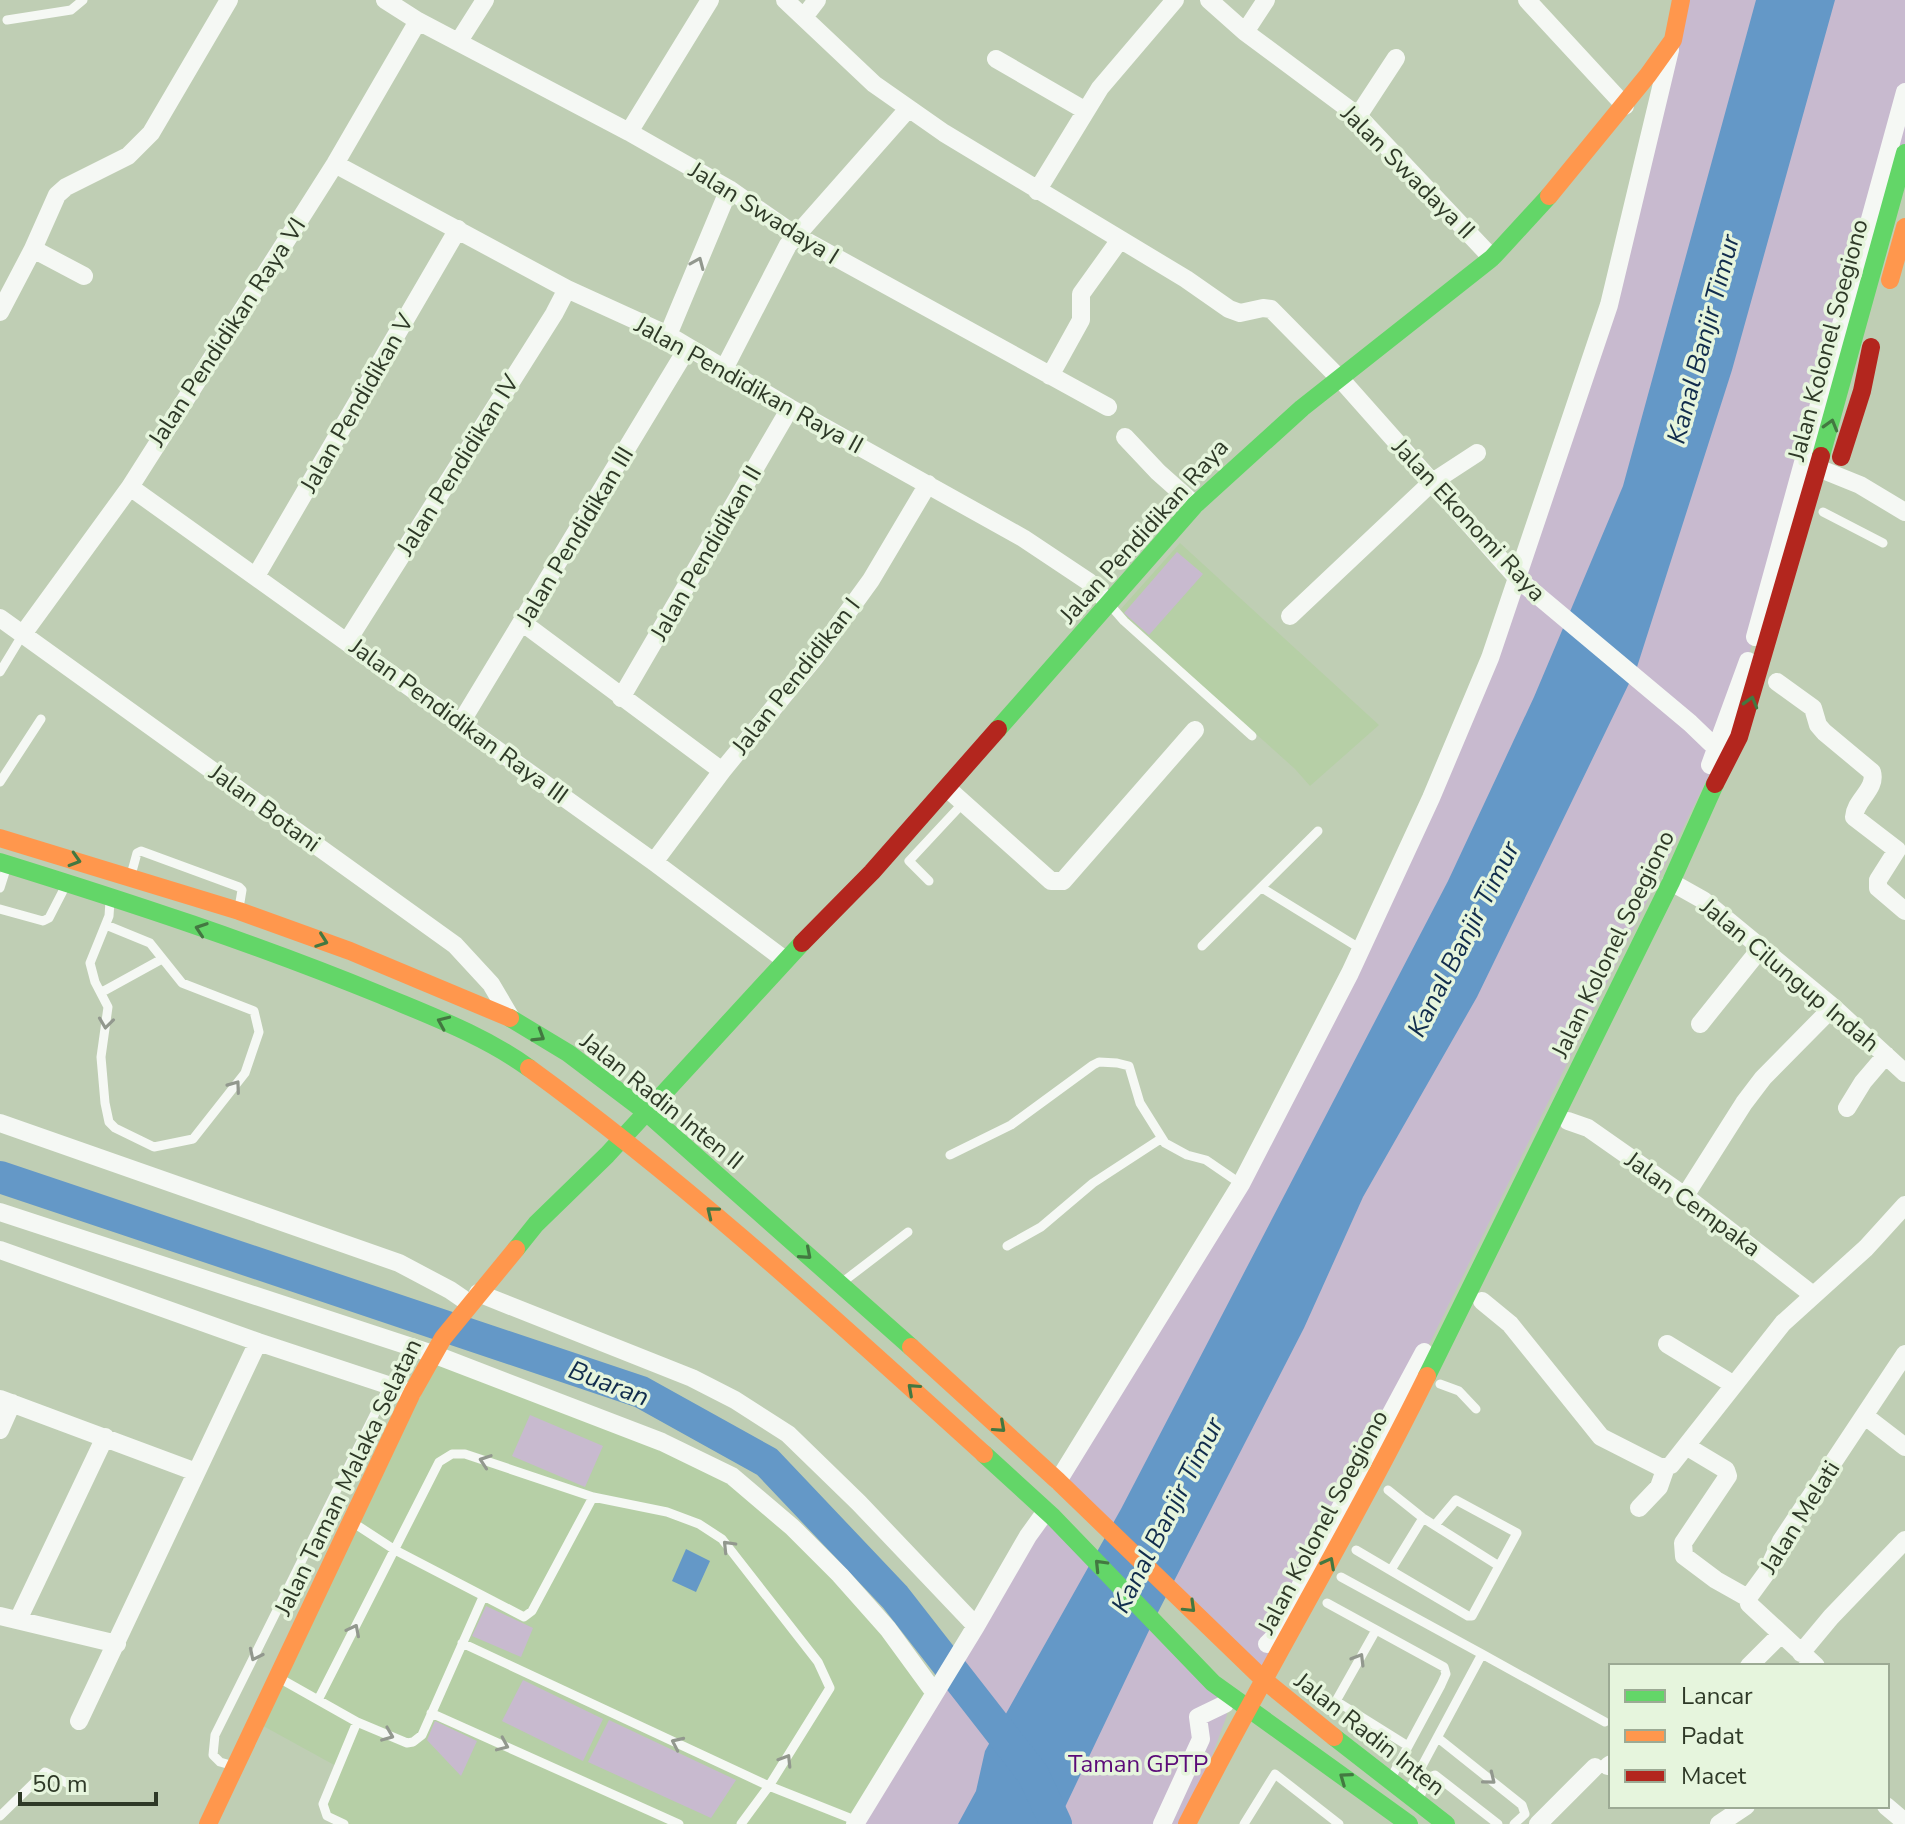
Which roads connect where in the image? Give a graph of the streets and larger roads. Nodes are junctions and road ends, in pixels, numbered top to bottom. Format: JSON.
{"nodes":[{"id":1,"x":229,"y":0,"type":"edge"},
{"id":2,"x":385,"y":0,"type":"edge"},
{"id":3,"x":485,"y":0,"type":"edge"},
{"id":4,"x":710,"y":0,"type":"edge"},
{"id":5,"x":785,"y":0,"type":"edge"},
{"id":6,"x":817,"y":0,"type":"edge"},
{"id":7,"x":1175,"y":0,"type":"edge"},
{"id":8,"x":1209,"y":0,"type":"edge"},
{"id":9,"x":1266,"y":0,"type":"edge"},
{"id":10,"x":1527,"y":0,"type":"edge"},
{"id":11,"x":1681,"y":0,"type":"edge"},
{"id":12,"x":804,"y":17,"type":"junction"},
{"id":13,"x":418,"y":21,"type":"junction"},
{"id":14,"x":1245,"y":32,"type":"junction"},
{"id":15,"x":1673,"y":40,"type":"junction"},
{"id":16,"x":459,"y":41,"type":"junction"},
{"id":17,"x":1396,"y":58,"type":"dead end"},
{"id":18,"x":996,"y":59,"type":"dead end"},
{"id":19,"x":1905,"y":92,"type":"edge"},
{"id":20,"x":1625,"y":106,"type":"junction"},
{"id":21,"x":908,"y":109,"type":"junction"},
{"id":22,"x":1086,"y":111,"type":"junction"},
{"id":23,"x":1358,"y":116,"type":"junction"},
{"id":24,"x":629,"y":132,"type":"junction"},
{"id":25,"x":1905,"y":153,"type":"edge"},
{"id":26,"x":335,"y":164,"type":"junction"},
{"id":27,"x":729,"y":189,"type":"junction"},
{"id":28,"x":1037,"y":191,"type":"junction"},
{"id":29,"x":1905,"y":227,"type":"edge"},
{"id":30,"x":458,"y":229,"type":"junction"},
{"id":31,"x":795,"y":235,"type":"junction"},
{"id":32,"x":1119,"y":241,"type":"junction"},
{"id":33,"x":33,"y":249,"type":"junction"},
{"id":34,"x":1492,"y":258,"type":"junction"},
{"id":35,"x":84,"y":276,"type":"dead end"},
{"id":36,"x":567,"y":289,"type":"junction"},
{"id":37,"x":1886,"y":294,"type":"dead end"},
{"id":38,"x":0,"y":312,"type":"edge"},
{"id":39,"x":1874,"y":334,"type":"dead end"},
{"id":40,"x":668,"y":335,"type":"junction"},
{"id":41,"x":688,"y":347,"type":"junction"},
{"id":42,"x":724,"y":369,"type":"junction"},
{"id":43,"x":1050,"y":376,"type":"junction"},
{"id":44,"x":1338,"y":377,"type":"junction"},
{"id":45,"x":1108,"y":407,"type":"dead end"},
{"id":46,"x":790,"y":408,"type":"junction"},
{"id":47,"x":1125,"y":437,"type":"dead end"},
{"id":48,"x":1477,"y":453,"type":"dead end"},
{"id":49,"x":1827,"y":471,"type":"junction"},
{"id":50,"x":1431,"y":483,"type":"junction"},
{"id":51,"x":928,"y":484,"type":"junction"},
{"id":52,"x":130,"y":487,"type":"junction"},
{"id":53,"x":1195,"y":505,"type":"junction"},
{"id":54,"x":1905,"y":512,"type":"edge"},
{"id":55,"x":256,"y":576,"type":"junction"},
{"id":56,"x":1524,"y":585,"type":"junction"},
{"id":57,"x":1108,"y":603,"type":"junction"},
{"id":58,"x":1290,"y":616,"type":"dead end"},
{"id":59,"x":0,"y":618,"type":"edge"},
{"id":60,"x":523,"y":623,"type":"junction"},
{"id":61,"x":23,"y":634,"type":"junction"},
{"id":62,"x":1786,"y":639,"type":"dead end"},
{"id":63,"x":348,"y":640,"type":"junction"},
{"id":64,"x":1779,"y":674,"type":"joint"},
{"id":65,"x":621,"y":698,"type":"junction"},
{"id":66,"x":1769,"y":707,"type":"dead end"},
{"id":67,"x":460,"y":724,"type":"junction"},
{"id":68,"x":1195,"y":730,"type":"dead end"},
{"id":69,"x":1747,"y":741,"type":"junction"},
{"id":70,"x":1717,"y":749,"type":"junction"},
{"id":71,"x":722,"y":771,"type":"junction"},
{"id":72,"x":1728,"y":778,"type":"junction"},
{"id":73,"x":948,"y":789,"type":"junction"},
{"id":74,"x":1725,"y":806,"type":"dead end"},
{"id":75,"x":0,"y":838,"type":"edge"},
{"id":76,"x":654,"y":862,"type":"junction"},
{"id":77,"x":4,"y":864,"type":"edge"},
{"id":78,"x":1679,"y":886,"type":"junction"},
{"id":79,"x":1905,"y":911,"type":"edge"},
{"id":80,"x":1761,"y":948,"type":"junction"},
{"id":81,"x":785,"y":960,"type":"junction"},
{"id":82,"x":1833,"y":1007,"type":"junction"},
{"id":83,"x":511,"y":1018,"type":"junction"},
{"id":84,"x":1700,"y":1024,"type":"dead end"},
{"id":85,"x":1886,"y":1055,"type":"junction"},
{"id":86,"x":1905,"y":1073,"type":"edge"},
{"id":87,"x":1847,"y":1108,"type":"dead end"},
{"id":88,"x":646,"y":1112,"type":"junction"},
{"id":89,"x":1568,"y":1121,"type":"junction"},
{"id":90,"x":0,"y":1123,"type":"edge"},
{"id":91,"x":621,"y":1139,"type":"junction"},
{"id":92,"x":1685,"y":1196,"type":"junction"},
{"id":93,"x":1905,"y":1205,"type":"edge"},
{"id":94,"x":0,"y":1212,"type":"edge"},
{"id":95,"x":0,"y":1250,"type":"edge"},
{"id":96,"x":1813,"y":1295,"type":"junction"},
{"id":97,"x":471,"y":1301,"type":"junction"},
{"id":98,"x":1482,"y":1301,"type":"junction"},
{"id":99,"x":258,"y":1342,"type":"junction"},
{"id":100,"x":1667,"y":1344,"type":"dead end"},
{"id":101,"x":438,"y":1346,"type":"junction"},
{"id":102,"x":1905,"y":1354,"type":"edge"},
{"id":103,"x":1734,"y":1385,"type":"junction"},
{"id":104,"x":412,"y":1393,"type":"junction"},
{"id":105,"x":6,"y":1401,"type":"edge"},
{"id":106,"x":1865,"y":1416,"type":"junction"},
{"id":107,"x":0,"y":1430,"type":"edge"},
{"id":108,"x":105,"y":1437,"type":"junction"},
{"id":109,"x":1686,"y":1446,"type":"junction"},
{"id":110,"x":1905,"y":1447,"type":"edge"},
{"id":111,"x":1666,"y":1467,"type":"junction"},
{"id":112,"x":196,"y":1472,"type":"junction"},
{"id":113,"x":1058,"y":1481,"type":"junction"},
{"id":114,"x":1639,"y":1508,"type":"dead end"},
{"id":115,"x":1050,"y":1514,"type":"junction"},
{"id":116,"x":1905,"y":1540,"type":"edge"},
{"id":117,"x":1748,"y":1598,"type":"junction"},
{"id":118,"x":9,"y":1618,"type":"edge"},
{"id":119,"x":1213,"y":1628,"type":"joint"},
{"id":120,"x":971,"y":1634,"type":"junction"},
{"id":121,"x":1780,"y":1635,"type":"junction"},
{"id":122,"x":1287,"y":1642,"type":"junction"},
{"id":123,"x":117,"y":1644,"type":"junction"},
{"id":124,"x":1267,"y":1644,"type":"dead end"},
{"id":125,"x":1801,"y":1653,"type":"junction"},
{"id":126,"x":1244,"y":1659,"type":"junction"},
{"id":127,"x":1751,"y":1664,"type":"edge"},
{"id":128,"x":1814,"y":1664,"type":"edge"},
{"id":129,"x":939,"y":1685,"type":"junction"},
{"id":130,"x":1271,"y":1686,"type":"junction"},
{"id":131,"x":1224,"y":1697,"type":"junction"},
{"id":132,"x":1254,"y":1714,"type":"junction"},
{"id":133,"x":79,"y":1721,"type":"dead end"},
{"id":134,"x":1227,"y":1750,"type":"junction"},
{"id":135,"x":1605,"y":1766,"type":"edge"},
{"id":136,"x":1743,"y":1808,"type":"edge"},
{"id":137,"x":1888,"y":1808,"type":"edge"},
{"id":138,"x":856,"y":1822,"type":"edge"},
{"id":139,"x":1905,"y":1822,"type":"edge"},
{"id":140,"x":208,"y":1824,"type":"edge"},
{"id":141,"x":1162,"y":1824,"type":"edge"},
{"id":142,"x":1187,"y":1824,"type":"edge"},
{"id":143,"x":1204,"y":1824,"type":"edge"},
{"id":144,"x":1409,"y":1824,"type":"edge"},
{"id":145,"x":1446,"y":1824,"type":"edge"},
{"id":146,"x":1538,"y":1824,"type":"edge"},
{"id":147,"x":1719,"y":1824,"type":"edge"}],
"edges":[{"from":1,"to":33,"type":"street"},
{"from":2,"to":13,"type":"street","name":"Jalan Swadaya I"},
{"from":3,"to":16,"type":"street"},
{"from":4,"to":24,"type":"street"},
{"from":5,"to":12,"type":"street"},
{"from":6,"to":12,"type":"street"},
{"from":7,"to":22,"type":"street"},
{"from":8,"to":14,"type":"street","name":"Jalan Swadaya II"},
{"from":9,"to":14,"type":"street"},
{"from":10,"to":20,"type":"street"},
{"from":11,"to":15,"type":"main road","name":"Jalan Pendidikan Raya"},
{"from":12,"to":21,"type":"street"},
{"from":13,"to":16,"type":"street","name":"Jalan Swadaya I"},
{"from":13,"to":26,"type":"street","name":"Jalan Pendidikan Raya VI"},
{"from":14,"to":23,"type":"street","name":"Jalan Swadaya II"},
{"from":15,"to":20,"type":"main road","name":"Jalan Pendidikan Raya"},
{"from":15,"to":56,"type":"street"},
{"from":16,"to":24,"type":"street","name":"Jalan Swadaya I"},
{"from":17,"to":23,"type":"street"},
{"from":18,"to":22,"type":"street"},
{"from":19,"to":70,"type":"street"},
{"from":20,"to":34,"type":"main road","name":"Jalan Pendidikan Raya"},
{"from":21,"to":28,"type":"street"},
{"from":21,"to":31,"type":"street"},
{"from":22,"to":28,"type":"street"},
{"from":23,"to":34,"type":"street","name":"Jalan Swadaya II"},
{"from":24,"to":27,"type":"street","name":"Jalan Swadaya I"},
{"from":49,"to":25,"type":"main road","name":"Jalan Kolonel Soegiono","one_way":true},
{"from":26,"to":30,"type":"street","name":"Jalan Pendidikan Raya II"},
{"from":26,"to":52,"type":"street","name":"Jalan Pendidikan Raya VI"},
{"from":27,"to":31,"type":"street","name":"Jalan Swadaya I"},
{"from":40,"to":27,"type":"street","one_way":true},
{"from":28,"to":32,"type":"street"},
{"from":29,"to":37,"type":"main road","name":"Jalan Kolonel Soegiono"},
{"from":30,"to":36,"type":"street","name":"Jalan Pendidikan Raya II"},
{"from":30,"to":55,"type":"street","name":"Jalan Pendidikan V"},
{"from":31,"to":42,"type":"street"},
{"from":31,"to":43,"type":"street","name":"Jalan Swadaya I"},
{"from":32,"to":43,"type":"street"},
{"from":32,"to":44,"type":"street"},
{"from":33,"to":35,"type":"street"},
{"from":33,"to":38,"type":"street"},
{"from":34,"to":44,"type":"main road","name":"Jalan Pendidikan Raya"},
{"from":36,"to":40,"type":"street","name":"Jalan Pendidikan Raya II"},
{"from":36,"to":63,"type":"street","name":"Jalan Pendidikan IV"},
{"from":39,"to":49,"type":"main road","name":"Jalan Kolonel Soegiono"},
{"from":40,"to":41,"type":"street","name":"Jalan Pendidikan Raya II"},
{"from":41,"to":42,"type":"street","name":"Jalan Pendidikan Raya II"},
{"from":41,"to":60,"type":"street","name":"Jalan Pendidikan III"},
{"from":42,"to":46,"type":"street","name":"Jalan Pendidikan Raya II"},
{"from":43,"to":45,"type":"street","name":"Jalan Swadaya I"},
{"from":44,"to":50,"type":"street","name":"Jalan Ekonomi Raya"},
{"from":44,"to":53,"type":"main road","name":"Jalan Pendidikan Raya"},
{"from":46,"to":51,"type":"street","name":"Jalan Pendidikan Raya II"},
{"from":46,"to":65,"type":"street","name":"Jalan Pendidikan II"},
{"from":47,"to":53,"type":"street"},
{"from":48,"to":50,"type":"street"},
{"from":49,"to":54,"type":"street"},
{"from":49,"to":62,"type":"main road","name":"Jalan Kolonel Soegiono"},
{"from":69,"to":49,"type":"main road","name":"Jalan Kolonel Soegiono","one_way":true},
{"from":50,"to":56,"type":"street","name":"Jalan Ekonomi Raya"},
{"from":50,"to":58,"type":"street"},
{"from":51,"to":57,"type":"street","name":"Jalan Pendidikan Raya II"},
{"from":51,"to":71,"type":"street","name":"Jalan Pendidikan I"},
{"from":52,"to":55,"type":"street","name":"Jalan Pendidikan Raya III"},
{"from":52,"to":61,"type":"street","name":"Jalan Pendidikan Raya VI"},
{"from":53,"to":57,"type":"main road","name":"Jalan Pendidikan Raya"},
{"from":55,"to":63,"type":"street","name":"Jalan Pendidikan Raya III"},
{"from":56,"to":70,"type":"street","name":"Jalan Ekonomi Raya"},
{"from":56,"to":113,"type":"street"},
{"from":57,"to":73,"type":"main road","name":"Jalan Pendidikan Raya"},
{"from":59,"to":61,"type":"street","name":"Jalan Botani"},
{"from":60,"to":65,"type":"street"},
{"from":60,"to":67,"type":"street","name":"Jalan Pendidikan III"},
{"from":61,"to":83,"type":"street","name":"Jalan Botani"},
{"from":63,"to":67,"type":"street","name":"Jalan Pendidikan Raya III"},
{"from":64,"to":66,"type":"main road"},
{"from":64,"to":79,"type":"street"},
{"from":65,"to":71,"type":"street"},
{"from":67,"to":76,"type":"street","name":"Jalan Pendidikan Raya III"},
{"from":68,"to":73,"type":"street"},
{"from":69,"to":70,"type":"street"},
{"from":69,"to":72,"type":"main road","name":"Jalan Kolonel Soegiono"},
{"from":70,"to":72,"type":"street"},
{"from":70,"to":124,"type":"street"},
{"from":71,"to":76,"type":"street","name":"Jalan Pendidikan I"},
{"from":72,"to":78,"type":"main road","name":"Jalan Kolonel Soegiono"},
{"from":73,"to":81,"type":"main road","name":"Jalan Pendidikan Raya"},
{"from":74,"to":78,"type":"main road","name":"Jalan Kolonel Soegiono"},
{"from":75,"to":83,"type":"main road","name":"Jalan Radin Inten II","one_way":true},
{"from":76,"to":81,"type":"street","name":"Jalan Pendidikan Raya III"},
{"from":91,"to":77,"type":"main road","one_way":true},
{"from":78,"to":80,"type":"street","name":"Jalan Cilungup Indah"},
{"from":78,"to":89,"type":"main road","name":"Jalan Kolonel Soegiono"},
{"from":122,"to":78,"type":"main road","name":"Jalan Kolonel Soegiono","one_way":true},
{"from":80,"to":82,"type":"street","name":"Jalan Cilungup Indah"},
{"from":80,"to":84,"type":"street"},
{"from":81,"to":88,"type":"main road","name":"Jalan Pendidikan Raya"},
{"from":82,"to":85,"type":"street","name":"Jalan Cilungup Indah"},
{"from":82,"to":92,"type":"street"},
{"from":83,"to":88,"type":"main road","name":"Jalan Radin Inten II","one_way":true},
{"from":85,"to":86,"type":"street","name":"Jalan Cilungup Indah"},
{"from":85,"to":87,"type":"street"},
{"from":88,"to":91,"type":"main road","name":"Jalan Taman Malaka Selatan"},
{"from":88,"to":113,"type":"main road","name":"Jalan Radin Inten II","one_way":true},
{"from":89,"to":92,"type":"street","name":"Jalan Cempaka"},
{"from":89,"to":98,"type":"main road","name":"Jalan Kolonel Soegiono"},
{"from":90,"to":97,"type":"street"},
{"from":91,"to":97,"type":"main road","name":"Jalan Taman Malaka Selatan"},
{"from":115,"to":91,"type":"main road","one_way":true},
{"from":92,"to":96,"type":"street","name":"Jalan Cempaka"},
{"from":93,"to":96,"type":"street"},
{"from":94,"to":101,"type":"street"},
{"from":95,"to":99,"type":"street"},
{"from":96,"to":103,"type":"street"},
{"from":97,"to":101,"type":"main road","name":"Jalan Taman Malaka Selatan"},
{"from":97,"to":120,"type":"street"},
{"from":98,"to":111,"type":"street"},
{"from":98,"to":130,"type":"main road","name":"Jalan Kolonel Soegiono"},
{"from":99,"to":104,"type":"street"},
{"from":99,"to":112,"type":"street"},
{"from":100,"to":103,"type":"street"},
{"from":101,"to":104,"type":"main road","name":"Jalan Taman Malaka Selatan"},
{"from":101,"to":129,"type":"street"},
{"from":102,"to":106,"type":"street","name":"Jalan Melati"},
{"from":103,"to":109,"type":"street"},
{"from":104,"to":140,"type":"main road","name":"Jalan Taman Malaka Selatan"},
{"from":105,"to":107,"type":"street"},
{"from":105,"to":108,"type":"street"},
{"from":106,"to":110,"type":"street"},
{"from":106,"to":117,"type":"street","name":"Jalan Melati"},
{"from":108,"to":112,"type":"street"},
{"from":108,"to":118,"type":"street"},
{"from":109,"to":111,"type":"street"},
{"from":109,"to":117,"type":"street"},
{"from":111,"to":114,"type":"street"},
{"from":112,"to":123,"type":"street"},
{"from":113,"to":119,"type":"main road","name":"Jalan Radin Inten II","one_way":true},
{"from":115,"to":120,"type":"street"},
{"from":131,"to":115,"type":"main road","name":"Jalan Radin Inten","one_way":true},
{"from":116,"to":125,"type":"street"},
{"from":117,"to":121,"type":"street","name":"Jalan Melati"},
{"from":118,"to":123,"type":"street"},
{"from":119,"to":126,"type":"main road","name":"Jalan Radin Inten"},
{"from":120,"to":129,"type":"street"},
{"from":121,"to":125,"type":"street","name":"Jalan Melati"},
{"from":121,"to":127,"type":"street"},
{"from":122,"to":126,"type":"main road"},
{"from":122,"to":130,"type":"main road","name":"Jalan Kolonel Soegiono"},
{"from":123,"to":133,"type":"street"},
{"from":125,"to":128,"type":"street","name":"Jalan Melati"},
{"from":126,"to":130,"type":"main road","name":"Jalan Radin Inten"},
{"from":129,"to":138,"type":"street"},
{"from":130,"to":132,"type":"main road","name":"Jalan Kolonel Soegiono"},
{"from":130,"to":145,"type":"main road","name":"Jalan Radin Inten"},
{"from":131,"to":132,"type":"main road","name":"Jalan Radin Inten"},
{"from":131,"to":134,"type":"main road"},
{"from":131,"to":141,"type":"street"},
{"from":132,"to":134,"type":"main road"},
{"from":132,"to":143,"type":"main road"},
{"from":144,"to":132,"type":"main road","name":"Jalan Radin Inten","one_way":true},
{"from":134,"to":142,"type":"main road"},
{"from":135,"to":146,"type":"street"},
{"from":136,"to":147,"type":"street"},
{"from":137,"to":139,"type":"street"}]}
